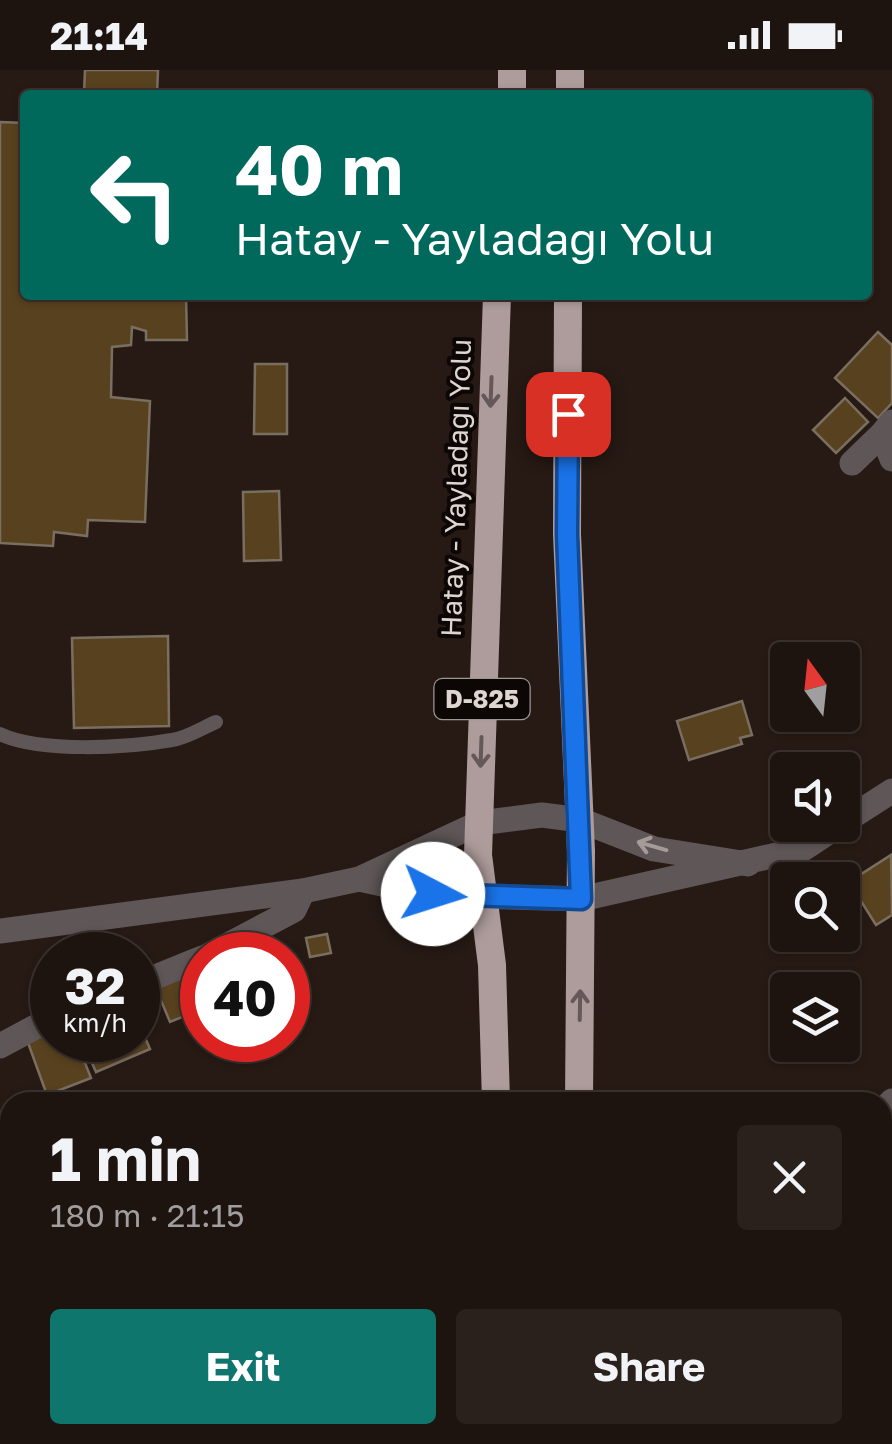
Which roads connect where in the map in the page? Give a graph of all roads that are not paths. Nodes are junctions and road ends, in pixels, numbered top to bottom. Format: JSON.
{"nodes":[{"id":1,"x":497,"y":300,"type":"edge"},
{"id":2,"x":568,"y":300,"type":"edge"},
{"id":3,"x":887,"y":428,"type":"edge"},
{"id":4,"x":892,"y":459,"type":"edge"},
{"id":5,"x":852,"y":463,"type":"dead end"},
{"id":6,"x":216,"y":722,"type":"dead end"},
{"id":7,"x":0,"y":734,"type":"edge"},
{"id":8,"x":892,"y":791,"type":"edge"},
{"id":9,"x":860,"y":812,"type":"edge"},
{"id":10,"x":580,"y":820,"type":"junction"},
{"id":11,"x":478,"y":823,"type":"junction"},
{"id":12,"x":812,"y":842,"type":"edge"},
{"id":13,"x":748,"y":864,"type":"junction"},
{"id":14,"x":359,"y":879,"type":"junction"},
{"id":15,"x":303,"y":892,"type":"junction"},
{"id":16,"x":483,"y":899,"type":"junction"},
{"id":17,"x":581,"y":899,"type":"junction"},
{"id":18,"x":0,"y":931,"type":"edge"},
{"id":19,"x":252,"y":932,"type":"edge"},
{"id":20,"x":30,"y":1030,"type":"edge"},
{"id":21,"x":0,"y":1046,"type":"edge"},
{"id":22,"x":496,"y":1092,"type":"edge"},
{"id":23,"x":579,"y":1092,"type":"edge"}],
"edges":[{"from":1,"to":11,"type":"highway","name":"Hatay - Yayladağı Yolu","number":"D-825","one_way":true},
{"from":2,"to":10,"type":"highway"},
{"from":3,"to":4,"type":"street"},
{"from":3,"to":5,"type":"street"},
{"from":6,"to":7,"type":"lane"},
{"from":8,"to":9,"type":"street"},
{"from":10,"to":11,"type":"street"},
{"from":13,"to":10,"type":"street","one_way":true},
{"from":10,"to":17,"type":"highway"},
{"from":11,"to":14,"type":"street"},
{"from":11,"to":16,"type":"highway","name":"Hatay - Yayladağı Yolu","number":"D-825"},
{"from":12,"to":13,"type":"street"},
{"from":13,"to":17,"type":"street"},
{"from":14,"to":15,"type":"street"},
{"from":14,"to":16,"type":"street"},
{"from":15,"to":18,"type":"street"},
{"from":15,"to":19,"type":"street"},
{"from":16,"to":17,"type":"street"},
{"from":16,"to":22,"type":"highway","name":"Hatay - Yayladağı Yolu","number":"D-825"},
{"from":23,"to":17,"type":"highway","one_way":true},
{"from":20,"to":21,"type":"street"}]}
